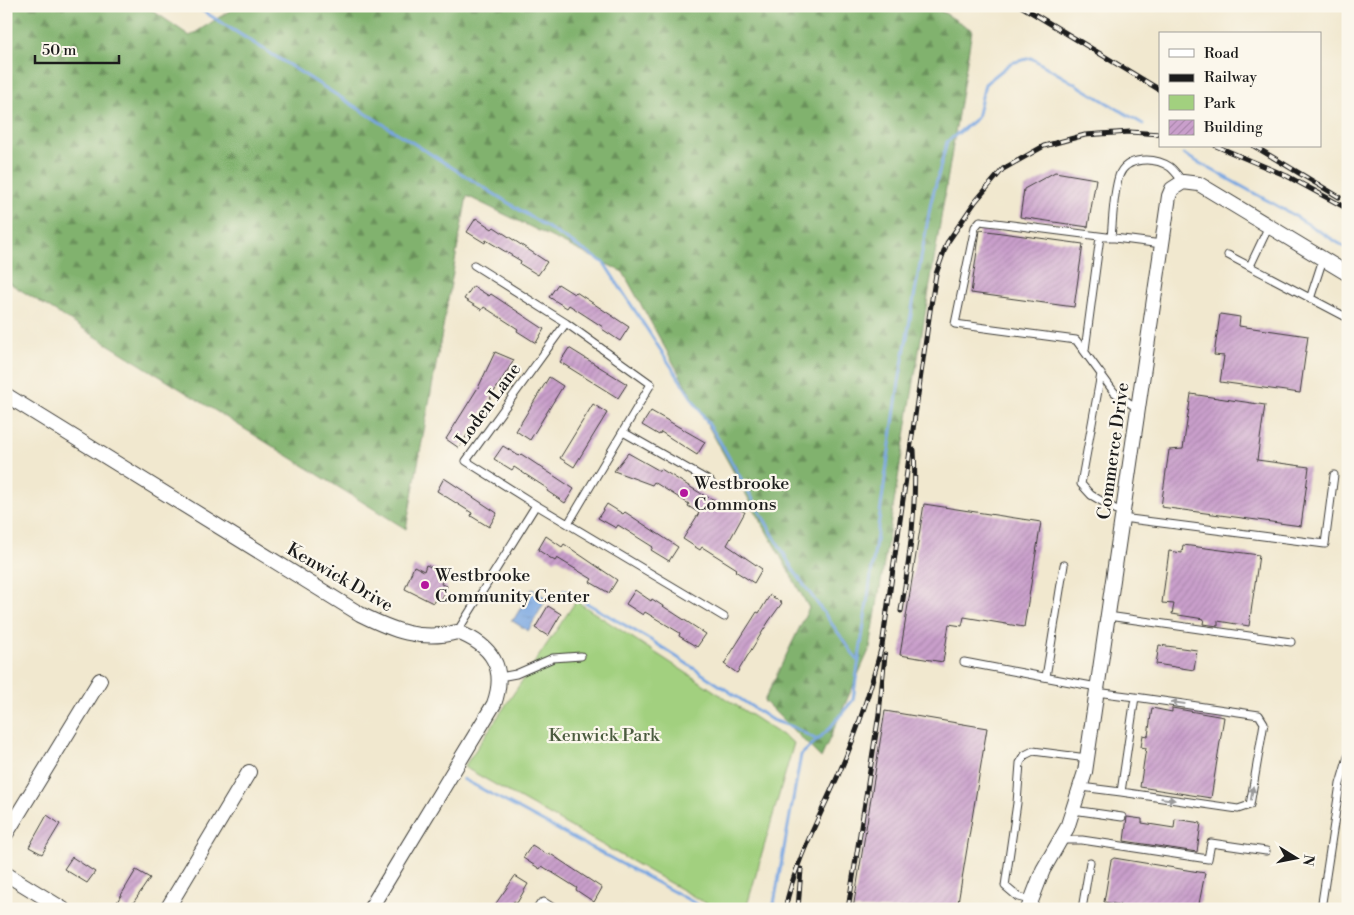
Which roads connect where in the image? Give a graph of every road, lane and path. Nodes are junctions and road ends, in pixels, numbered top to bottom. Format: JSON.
{"nodes":[{"id":1,"x":1183,"y":182,"type":"junction"},
{"id":2,"x":1269,"y":226,"type":"junction"},
{"id":3,"x":1100,"y":237,"type":"junction"},
{"id":4,"x":1111,"y":238,"type":"junction"},
{"id":5,"x":1162,"y":244,"type":"junction"},
{"id":6,"x":1228,"y":255,"type":"dead end"},
{"id":7,"x":1324,"y":259,"type":"junction"},
{"id":8,"x":474,"y":265,"type":"dead end"},
{"id":9,"x":1250,"y":266,"type":"junction"},
{"id":10,"x":1348,"y":274,"type":"edge"},
{"id":11,"x":1310,"y":299,"type":"junction"},
{"id":12,"x":1346,"y":317,"type":"dead end"},
{"id":13,"x":566,"y":323,"type":"junction"},
{"id":14,"x":1085,"y":350,"type":"junction"},
{"id":15,"x":1101,"y":374,"type":"junction"},
{"id":16,"x":6,"y":395,"type":"edge"},
{"id":17,"x":1138,"y":409,"type":"junction"},
{"id":18,"x":623,"y":432,"type":"junction"},
{"id":19,"x":1334,"y":475,"type":"dead end"},
{"id":20,"x":711,"y":482,"type":"dead end"},
{"id":21,"x":536,"y":505,"type":"junction"},
{"id":22,"x":1122,"y":515,"type":"junction"},
{"id":23,"x":568,"y":524,"type":"junction"},
{"id":24,"x":1064,"y":565,"type":"dead end"},
{"id":25,"x":1108,"y":616,"type":"junction"},
{"id":26,"x":724,"y":617,"type":"dead end"},
{"id":27,"x":457,"y":632,"type":"junction"},
{"id":28,"x":1291,"y":642,"type":"dead end"},
{"id":29,"x":581,"y":656,"type":"dead end"},
{"id":30,"x":964,"y":662,"type":"dead end"},
{"id":31,"x":500,"y":677,"type":"junction"},
{"id":32,"x":1046,"y":677,"type":"junction"},
{"id":33,"x":100,"y":680,"type":"dead end"},
{"id":34,"x":1097,"y":690,"type":"junction"},
{"id":35,"x":1135,"y":697,"type":"junction"},
{"id":36,"x":1348,"y":757,"type":"edge"},
{"id":37,"x":1087,"y":758,"type":"junction"},
{"id":38,"x":249,"y":772,"type":"dead end"},
{"id":39,"x":1081,"y":787,"type":"junction"},
{"id":40,"x":1121,"y":792,"type":"junction"},
{"id":41,"x":1073,"y":810,"type":"junction"},
{"id":42,"x":1122,"y":817,"type":"dead end"},
{"id":43,"x":6,"y":834,"type":"edge"},
{"id":44,"x":1060,"y":840,"type":"junction"},
{"id":45,"x":1266,"y":851,"type":"dead end"},
{"id":46,"x":1090,"y":862,"type":"dead end"},
{"id":47,"x":6,"y":874,"type":"edge"},
{"id":48,"x":1029,"y":904,"type":"edge"},
{"id":49,"x":63,"y":909,"type":"edge"},
{"id":50,"x":166,"y":909,"type":"edge"},
{"id":51,"x":370,"y":909,"type":"edge"},
{"id":52,"x":537,"y":909,"type":"edge"},
{"id":53,"x":555,"y":909,"type":"edge"},
{"id":54,"x":1082,"y":909,"type":"edge"},
{"id":55,"x":1321,"y":909,"type":"edge"}],
"edges":[{"from":1,"to":2,"type":"street"},
{"from":1,"to":4,"type":"lane"},
{"from":1,"to":5,"type":"street","name":"Commerce Drive"},
{"from":2,"to":7,"type":"street"},
{"from":2,"to":9,"type":"lane"},
{"from":3,"to":4,"type":"lane"},
{"from":3,"to":14,"type":"lane"},
{"from":3,"to":14,"type":"lane"},
{"from":4,"to":5,"type":"lane"},
{"from":5,"to":17,"type":"street","name":"Commerce Drive"},
{"from":6,"to":9,"type":"lane"},
{"from":7,"to":10,"type":"street"},
{"from":7,"to":11,"type":"lane"},
{"from":8,"to":13,"type":"lane"},
{"from":9,"to":11,"type":"lane"},
{"from":11,"to":12,"type":"lane"},
{"from":13,"to":18,"type":"lane"},
{"from":13,"to":21,"type":"lane","name":"Loden Lane"},
{"from":14,"to":15,"type":"lane"},
{"from":15,"to":17,"type":"lane"},
{"from":15,"to":22,"type":"lane"},
{"from":16,"to":27,"type":"street","name":"Kenwick Drive"},
{"from":17,"to":22,"type":"street","name":"Commerce Drive"},
{"from":18,"to":20,"type":"lane"},
{"from":18,"to":23,"type":"lane"},
{"from":19,"to":22,"type":"lane"},
{"from":21,"to":23,"type":"lane","name":"Loden Lane"},
{"from":21,"to":27,"type":"lane"},
{"from":22,"to":25,"type":"street","name":"Commerce Drive"},
{"from":23,"to":26,"type":"lane","name":"Loden Lane"},
{"from":24,"to":32,"type":"lane"},
{"from":25,"to":28,"type":"lane"},
{"from":25,"to":34,"type":"street","name":"Commerce Drive"},
{"from":27,"to":31,"type":"street"},
{"from":29,"to":31,"type":"lane"},
{"from":30,"to":32,"type":"lane"},
{"from":31,"to":51,"type":"street"},
{"from":32,"to":34,"type":"lane"},
{"from":33,"to":43,"type":"street"},
{"from":34,"to":35,"type":"lane"},
{"from":34,"to":37,"type":"street","name":"Commerce Drive"},
{"from":35,"to":40,"type":"lane"},
{"from":40,"to":35,"type":"lane","one_way":true},
{"from":36,"to":55,"type":"lane"},
{"from":37,"to":39,"type":"street","name":"Commerce Drive"},
{"from":37,"to":48,"type":"lane"},
{"from":38,"to":50,"type":"street"},
{"from":39,"to":40,"type":"lane"},
{"from":39,"to":41,"type":"street","name":"Commerce Drive"},
{"from":41,"to":42,"type":"lane"},
{"from":41,"to":44,"type":"street","name":"Commerce Drive"},
{"from":44,"to":45,"type":"lane"},
{"from":44,"to":48,"type":"street","name":"Commerce Drive"},
{"from":46,"to":54,"type":"lane"},
{"from":47,"to":49,"type":"street"},
{"from":52,"to":53,"type":"lane"}]}
